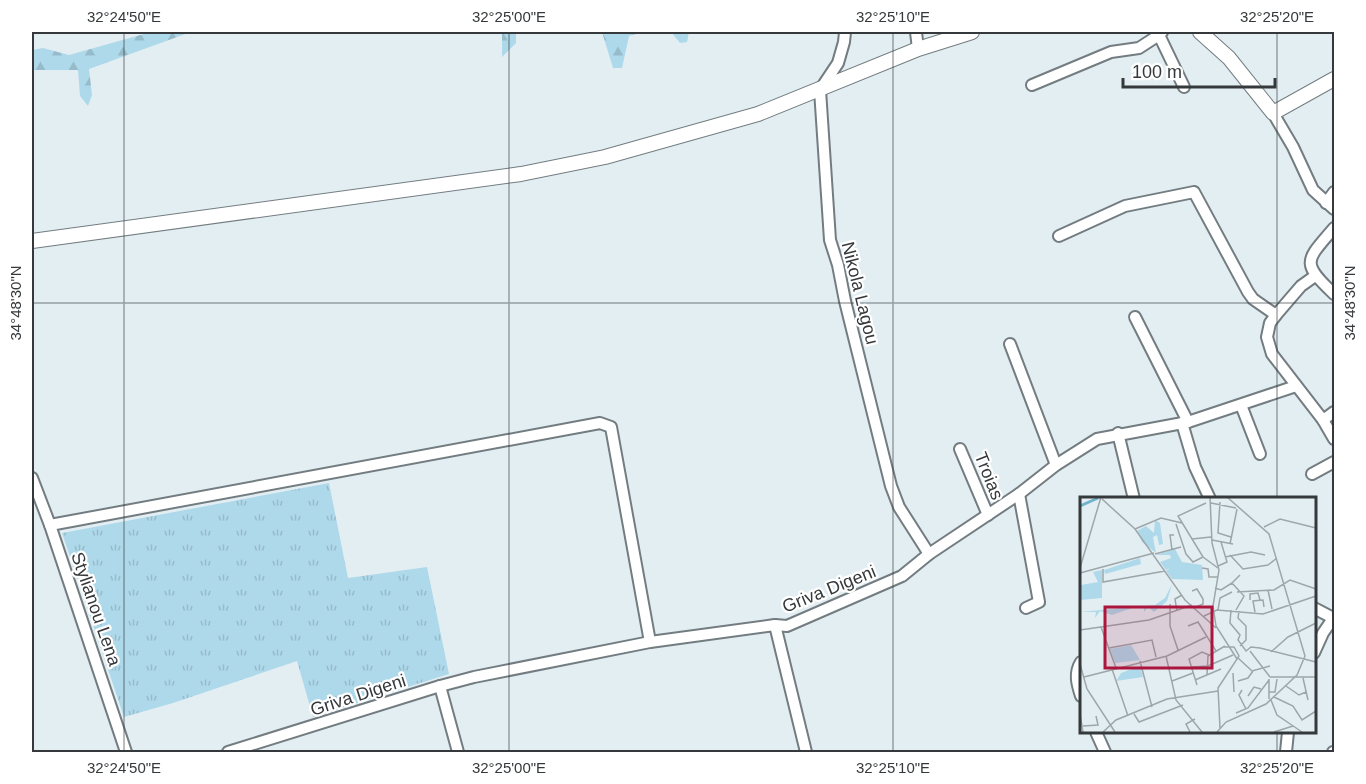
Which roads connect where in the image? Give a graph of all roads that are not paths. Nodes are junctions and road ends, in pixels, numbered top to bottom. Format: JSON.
{"nodes":[{"id":1,"x":844,"y":32,"type":"edge"},
{"id":2,"x":916,"y":32,"type":"edge"},
{"id":3,"x":972,"y":32,"type":"edge"},
{"id":4,"x":1200,"y":32,"type":"edge"},
{"id":5,"x":1161,"y":33,"type":"edge"},
{"id":6,"x":918,"y":49,"type":"junction"},
{"id":7,"x":1335,"y":79,"type":"edge"},
{"id":8,"x":1032,"y":85,"type":"dead end"},
{"id":9,"x":1184,"y":87,"type":"dead end"},
{"id":10,"x":820,"y":90,"type":"junction"},
{"id":11,"x":1273,"y":113,"type":"junction"},
{"id":12,"x":1335,"y":192,"type":"edge"},
{"id":13,"x":1330,"y":206,"type":"edge"},
{"id":14,"x":1335,"y":228,"type":"edge"},
{"id":15,"x":1059,"y":236,"type":"dead end"},
{"id":16,"x":32,"y":241,"type":"edge"},
{"id":17,"x":1315,"y":276,"type":"junction"},
{"id":18,"x":1335,"y":294,"type":"edge"},
{"id":19,"x":1276,"y":315,"type":"junction"},
{"id":20,"x":1135,"y":318,"type":"dead end"},
{"id":21,"x":1010,"y":344,"type":"dead end"},
{"id":22,"x":1296,"y":386,"type":"junction"},
{"id":23,"x":1241,"y":405,"type":"junction"},
{"id":24,"x":1335,"y":412,"type":"edge"},
{"id":25,"x":1323,"y":420,"type":"junction"},
{"id":26,"x":1185,"y":423,"type":"junction"},
{"id":27,"x":1118,"y":433,"type":"junction"},
{"id":28,"x":1335,"y":439,"type":"edge"},
{"id":29,"x":960,"y":449,"type":"dead end"},
{"id":30,"x":1260,"y":454,"type":"dead end"},
{"id":31,"x":1335,"y":462,"type":"edge"},
{"id":32,"x":1056,"y":465,"type":"junction"},
{"id":33,"x":1312,"y":474,"type":"dead end"},
{"id":34,"x":32,"y":478,"type":"edge"},
{"id":35,"x":1019,"y":494,"type":"junction"},
{"id":36,"x":1134,"y":497,"type":"edge"},
{"id":37,"x":1209,"y":497,"type":"edge"},
{"id":38,"x":988,"y":515,"type":"junction"},
{"id":39,"x":50,"y":525,"type":"junction"},
{"id":40,"x":929,"y":554,"type":"junction"},
{"id":41,"x":1026,"y":608,"type":"dead end"},
{"id":42,"x":1315,"y":608,"type":"edge"},
{"id":43,"x":1334,"y":617,"type":"edge"},
{"id":44,"x":775,"y":625,"type":"junction"},
{"id":45,"x":650,"y":642,"type":"junction"},
{"id":46,"x":1315,"y":651,"type":"edge"},
{"id":47,"x":1080,"y":663,"type":"edge"},
{"id":48,"x":440,"y":686,"type":"junction"},
{"id":49,"x":1080,"y":693,"type":"edge"},
{"id":50,"x":1096,"y":733,"type":"edge"},
{"id":51,"x":1288,"y":733,"type":"edge"},
{"id":52,"x":126,"y":753,"type":"edge"},
{"id":53,"x":228,"y":753,"type":"edge"},
{"id":54,"x":458,"y":753,"type":"edge"},
{"id":55,"x":806,"y":753,"type":"edge"},
{"id":56,"x":1105,"y":753,"type":"edge"},
{"id":57,"x":1286,"y":753,"type":"edge"}],
"edges":[{"from":1,"to":10,"type":"street"},
{"from":2,"to":6,"type":"street"},
{"from":3,"to":6,"type":"street"},
{"from":4,"to":11,"type":"street"},
{"from":5,"to":8,"type":"street"},
{"from":5,"to":9,"type":"street"},
{"from":6,"to":10,"type":"street"},
{"from":7,"to":11,"type":"street"},
{"from":10,"to":16,"type":"street"},
{"from":10,"to":40,"type":"street","name":"Nikola Lagou"},
{"from":11,"to":13,"type":"street"},
{"from":12,"to":13,"type":"street"},
{"from":14,"to":17,"type":"street"},
{"from":15,"to":19,"type":"street"},
{"from":17,"to":18,"type":"street"},
{"from":17,"to":19,"type":"street"},
{"from":19,"to":22,"type":"street"},
{"from":20,"to":26,"type":"street"},
{"from":21,"to":32,"type":"street"},
{"from":22,"to":23,"type":"street","name":"Griva Digeni"},
{"from":22,"to":25,"type":"street"},
{"from":23,"to":26,"type":"street","name":"Griva Digeni"},
{"from":23,"to":30,"type":"street"},
{"from":24,"to":25,"type":"street"},
{"from":25,"to":28,"type":"street"},
{"from":26,"to":27,"type":"street","name":"Griva Digeni"},
{"from":26,"to":37,"type":"street"},
{"from":27,"to":32,"type":"street","name":"Griva Digeni"},
{"from":27,"to":36,"type":"street"},
{"from":29,"to":38,"type":"street","name":"Troias"},
{"from":31,"to":33,"type":"street"},
{"from":32,"to":35,"type":"street","name":"Griva Digeni"},
{"from":34,"to":39,"type":"street","name":"Stylianou Lena"},
{"from":35,"to":38,"type":"street","name":"Griva Digeni"},
{"from":35,"to":41,"type":"street"},
{"from":38,"to":40,"type":"street","name":"Griva Digeni"},
{"from":39,"to":45,"type":"street"},
{"from":39,"to":52,"type":"street","name":"Stylianou Lena"},
{"from":40,"to":44,"type":"street","name":"Griva Digeni"},
{"from":42,"to":43,"type":"street"},
{"from":43,"to":46,"type":"street"},
{"from":44,"to":45,"type":"street","name":"Griva Digeni"},
{"from":44,"to":55,"type":"street"},
{"from":45,"to":48,"type":"street","name":"Griva Digeni"},
{"from":47,"to":49,"type":"street"},
{"from":48,"to":53,"type":"street","name":"Griva Digeni"},
{"from":48,"to":54,"type":"street"},
{"from":50,"to":56,"type":"street"},
{"from":51,"to":57,"type":"street"}]}
